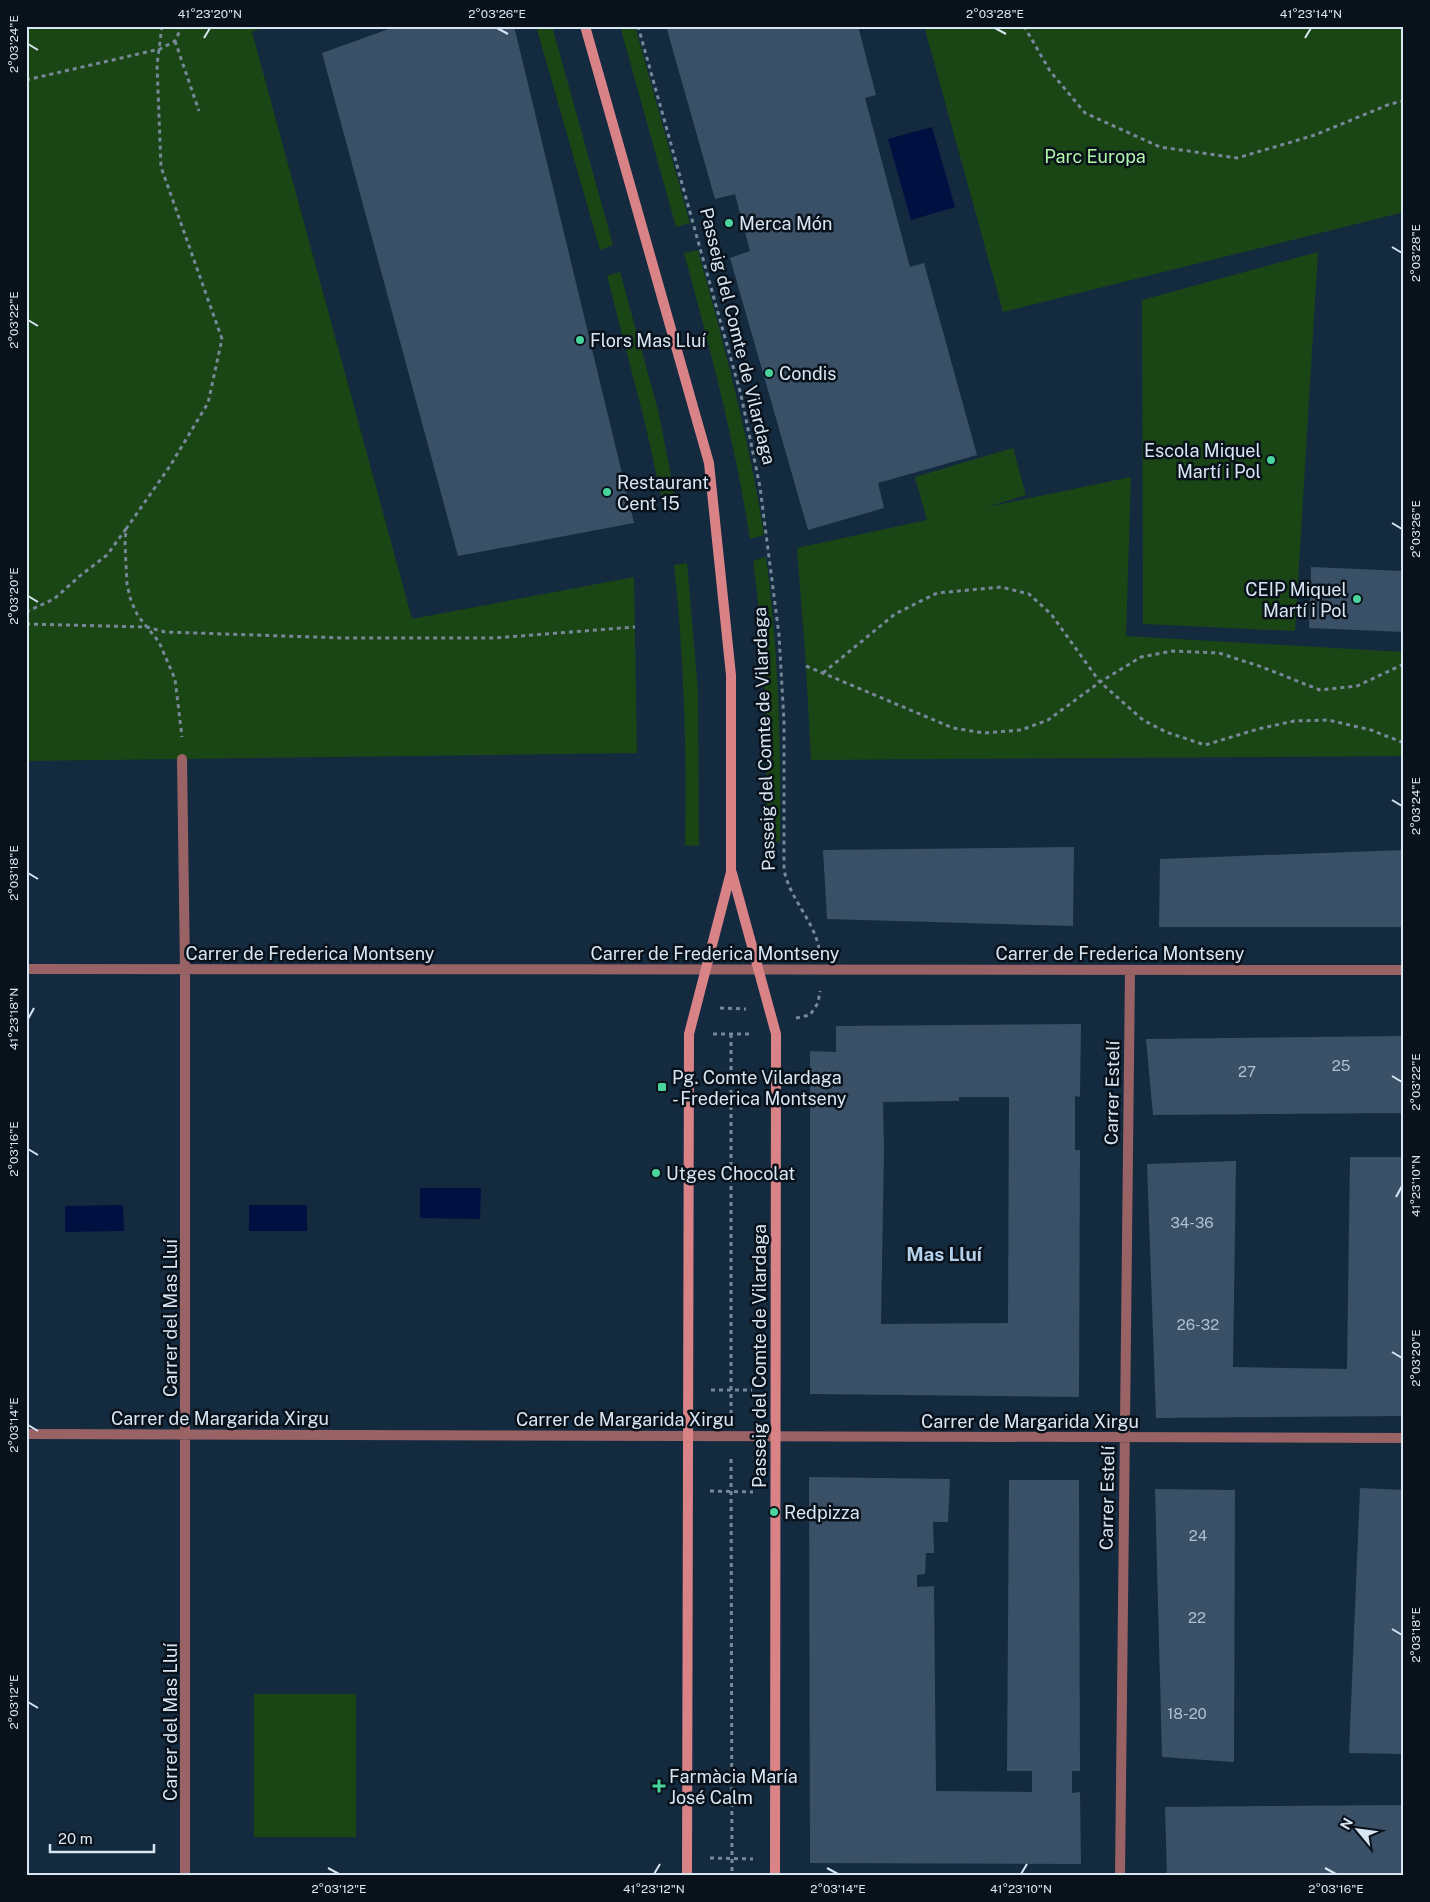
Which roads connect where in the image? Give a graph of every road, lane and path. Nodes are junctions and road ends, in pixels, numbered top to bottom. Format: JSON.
{"nodes":[{"id":1,"x":162,"y":26,"type":"edge"},
{"id":2,"x":182,"y":26,"type":"edge"},
{"id":3,"x":585,"y":26,"type":"edge"},
{"id":4,"x":638,"y":26,"type":"edge"},
{"id":5,"x":1024,"y":26,"type":"edge"},
{"id":6,"x":175,"y":41,"type":"junction"},
{"id":7,"x":160,"y":49,"type":"junction"},
{"id":8,"x":26,"y":80,"type":"edge"},
{"id":9,"x":1404,"y":101,"type":"edge"},
{"id":10,"x":199,"y":111,"type":"dead end"},
{"id":11,"x":126,"y":529,"type":"junction"},
{"id":12,"x":26,"y":612,"type":"edge"},
{"id":13,"x":26,"y":624,"type":"edge"},
{"id":14,"x":147,"y":627,"type":"junction"},
{"id":15,"x":636,"y":627,"type":"dead end"},
{"id":16,"x":1404,"y":664,"type":"edge"},
{"id":17,"x":806,"y":666,"type":"dead end"},
{"id":18,"x":823,"y":673,"type":"junction"},
{"id":19,"x":1100,"y":682,"type":"junction"},
{"id":20,"x":1404,"y":743,"type":"edge"},
{"id":21,"x":182,"y":759,"type":"joint"},
{"id":22,"x":731,"y":872,"type":"junction"},
{"id":23,"x":819,"y":950,"type":"dead end"},
{"id":24,"x":26,"y":969,"type":"edge"},
{"id":25,"x":186,"y":969,"type":"junction"},
{"id":26,"x":706,"y":970,"type":"junction"},
{"id":27,"x":758,"y":970,"type":"junction"},
{"id":28,"x":1130,"y":970,"type":"junction"},
{"id":29,"x":1404,"y":970,"type":"edge"},
{"id":30,"x":820,"y":989,"type":"dead end"},
{"id":31,"x":795,"y":1018,"type":"dead end"},
{"id":32,"x":706,"y":1034,"type":"dead end"},
{"id":33,"x":731,"y":1034,"type":"junction"},
{"id":34,"x":757,"y":1034,"type":"dead end"},
{"id":35,"x":706,"y":1390,"type":"dead end"},
{"id":36,"x":732,"y":1390,"type":"junction"},
{"id":37,"x":758,"y":1390,"type":"dead end"},
{"id":38,"x":731,"y":1414,"type":"dead end"},
{"id":39,"x":26,"y":1434,"type":"edge"},
{"id":40,"x":186,"y":1434,"type":"junction"},
{"id":41,"x":688,"y":1436,"type":"junction"},
{"id":42,"x":776,"y":1437,"type":"junction"},
{"id":43,"x":1124,"y":1438,"type":"junction"},
{"id":44,"x":1404,"y":1438,"type":"edge"},
{"id":45,"x":731,"y":1454,"type":"dead end"},
{"id":46,"x":705,"y":1491,"type":"dead end"},
{"id":47,"x":731,"y":1491,"type":"junction"},
{"id":48,"x":756,"y":1492,"type":"dead end"},
{"id":49,"x":705,"y":1858,"type":"dead end"},
{"id":50,"x":732,"y":1858,"type":"junction"},
{"id":51,"x":756,"y":1859,"type":"dead end"},
{"id":52,"x":185,"y":1876,"type":"edge"},
{"id":53,"x":687,"y":1876,"type":"edge"},
{"id":54,"x":732,"y":1876,"type":"edge"},
{"id":55,"x":775,"y":1876,"type":"edge"},
{"id":56,"x":1120,"y":1876,"type":"edge"}],
"edges":[{"from":1,"to":7,"type":"path"},
{"from":2,"to":6,"type":"path"},
{"from":3,"to":22,"type":"street","name":"Passeig del Comte de Vilardaga"},
{"from":4,"to":23,"type":"path","name":"Passeig del Comte de Vilardaga"},
{"from":5,"to":9,"type":"path"},
{"from":6,"to":7,"type":"path"},
{"from":6,"to":10,"type":"path"},
{"from":7,"to":8,"type":"path"},
{"from":7,"to":11,"type":"path"},
{"from":11,"to":12,"type":"path"},
{"from":11,"to":14,"type":"path"},
{"from":13,"to":14,"type":"path"},
{"from":14,"to":15,"type":"path"},
{"from":14,"to":21,"type":"path"},
{"from":16,"to":19,"type":"path"},
{"from":17,"to":18,"type":"path"},
{"from":18,"to":19,"type":"path"},
{"from":18,"to":19,"type":"path"},
{"from":19,"to":20,"type":"path"},
{"from":21,"to":25,"type":"street","name":"Carrer del Mas Lluí"},
{"from":22,"to":26,"type":"street","name":"Passeig del Comte de Vilardaga"},
{"from":22,"to":27,"type":"street","name":"Passeig del Comte de Vilardaga"},
{"from":24,"to":25,"type":"street","name":"Carrer de Frederica Montseny"},
{"from":25,"to":26,"type":"street","name":"Carrer de Frederica Montseny"},
{"from":25,"to":40,"type":"street","name":"Carrer del Mas Lluí"},
{"from":26,"to":27,"type":"street","name":"Carrer de Frederica Montseny"},
{"from":26,"to":41,"type":"street","name":"Passeig del Comte de Vilardaga"},
{"from":27,"to":28,"type":"street","name":"Carrer de Frederica Montseny"},
{"from":27,"to":42,"type":"street","name":"Passeig del Comte de Vilardaga"},
{"from":28,"to":29,"type":"street","name":"Carrer de Frederica Montseny"},
{"from":28,"to":43,"type":"street","name":"Carrer Estelí"},
{"from":30,"to":31,"type":"path"},
{"from":32,"to":33,"type":"path"},
{"from":33,"to":34,"type":"path"},
{"from":33,"to":36,"type":"path","name":"Passeig del Comte de Vilardaga"},
{"from":35,"to":36,"type":"path","name":"Passeig del Comte de Vilardaga"},
{"from":36,"to":37,"type":"path","name":"Passeig del Comte de Vilardaga"},
{"from":36,"to":38,"type":"path","name":"Passeig del Comte de Vilardaga"},
{"from":39,"to":40,"type":"street","name":"Carrer de Margarida Xirgu"},
{"from":40,"to":41,"type":"street","name":"Carrer de Margarida Xirgu"},
{"from":40,"to":52,"type":"street","name":"Carrer del Mas Lluí"},
{"from":41,"to":42,"type":"street","name":"Carrer de Margarida Xirgu"},
{"from":41,"to":53,"type":"street","name":"Passeig del Comte de Vilardaga"},
{"from":42,"to":43,"type":"street","name":"Carrer de Margarida Xirgu"},
{"from":42,"to":55,"type":"street","name":"Passeig del Comte de Vilardaga"},
{"from":43,"to":44,"type":"street","name":"Carrer de Margarida Xirgu"},
{"from":43,"to":56,"type":"street","name":"Carrer Estelí"},
{"from":45,"to":47,"type":"path","name":"Passeig del Comte de Vilardaga"},
{"from":46,"to":47,"type":"path","name":"Passeig del Comte de Vilardaga"},
{"from":47,"to":48,"type":"path","name":"Passeig del Comte de Vilardaga"},
{"from":47,"to":50,"type":"path","name":"Passeig del Comte de Vilardaga"},
{"from":49,"to":50,"type":"path"},
{"from":50,"to":51,"type":"path"},
{"from":50,"to":54,"type":"path","name":"Passeig del Comte de Vilardaga"}]}
